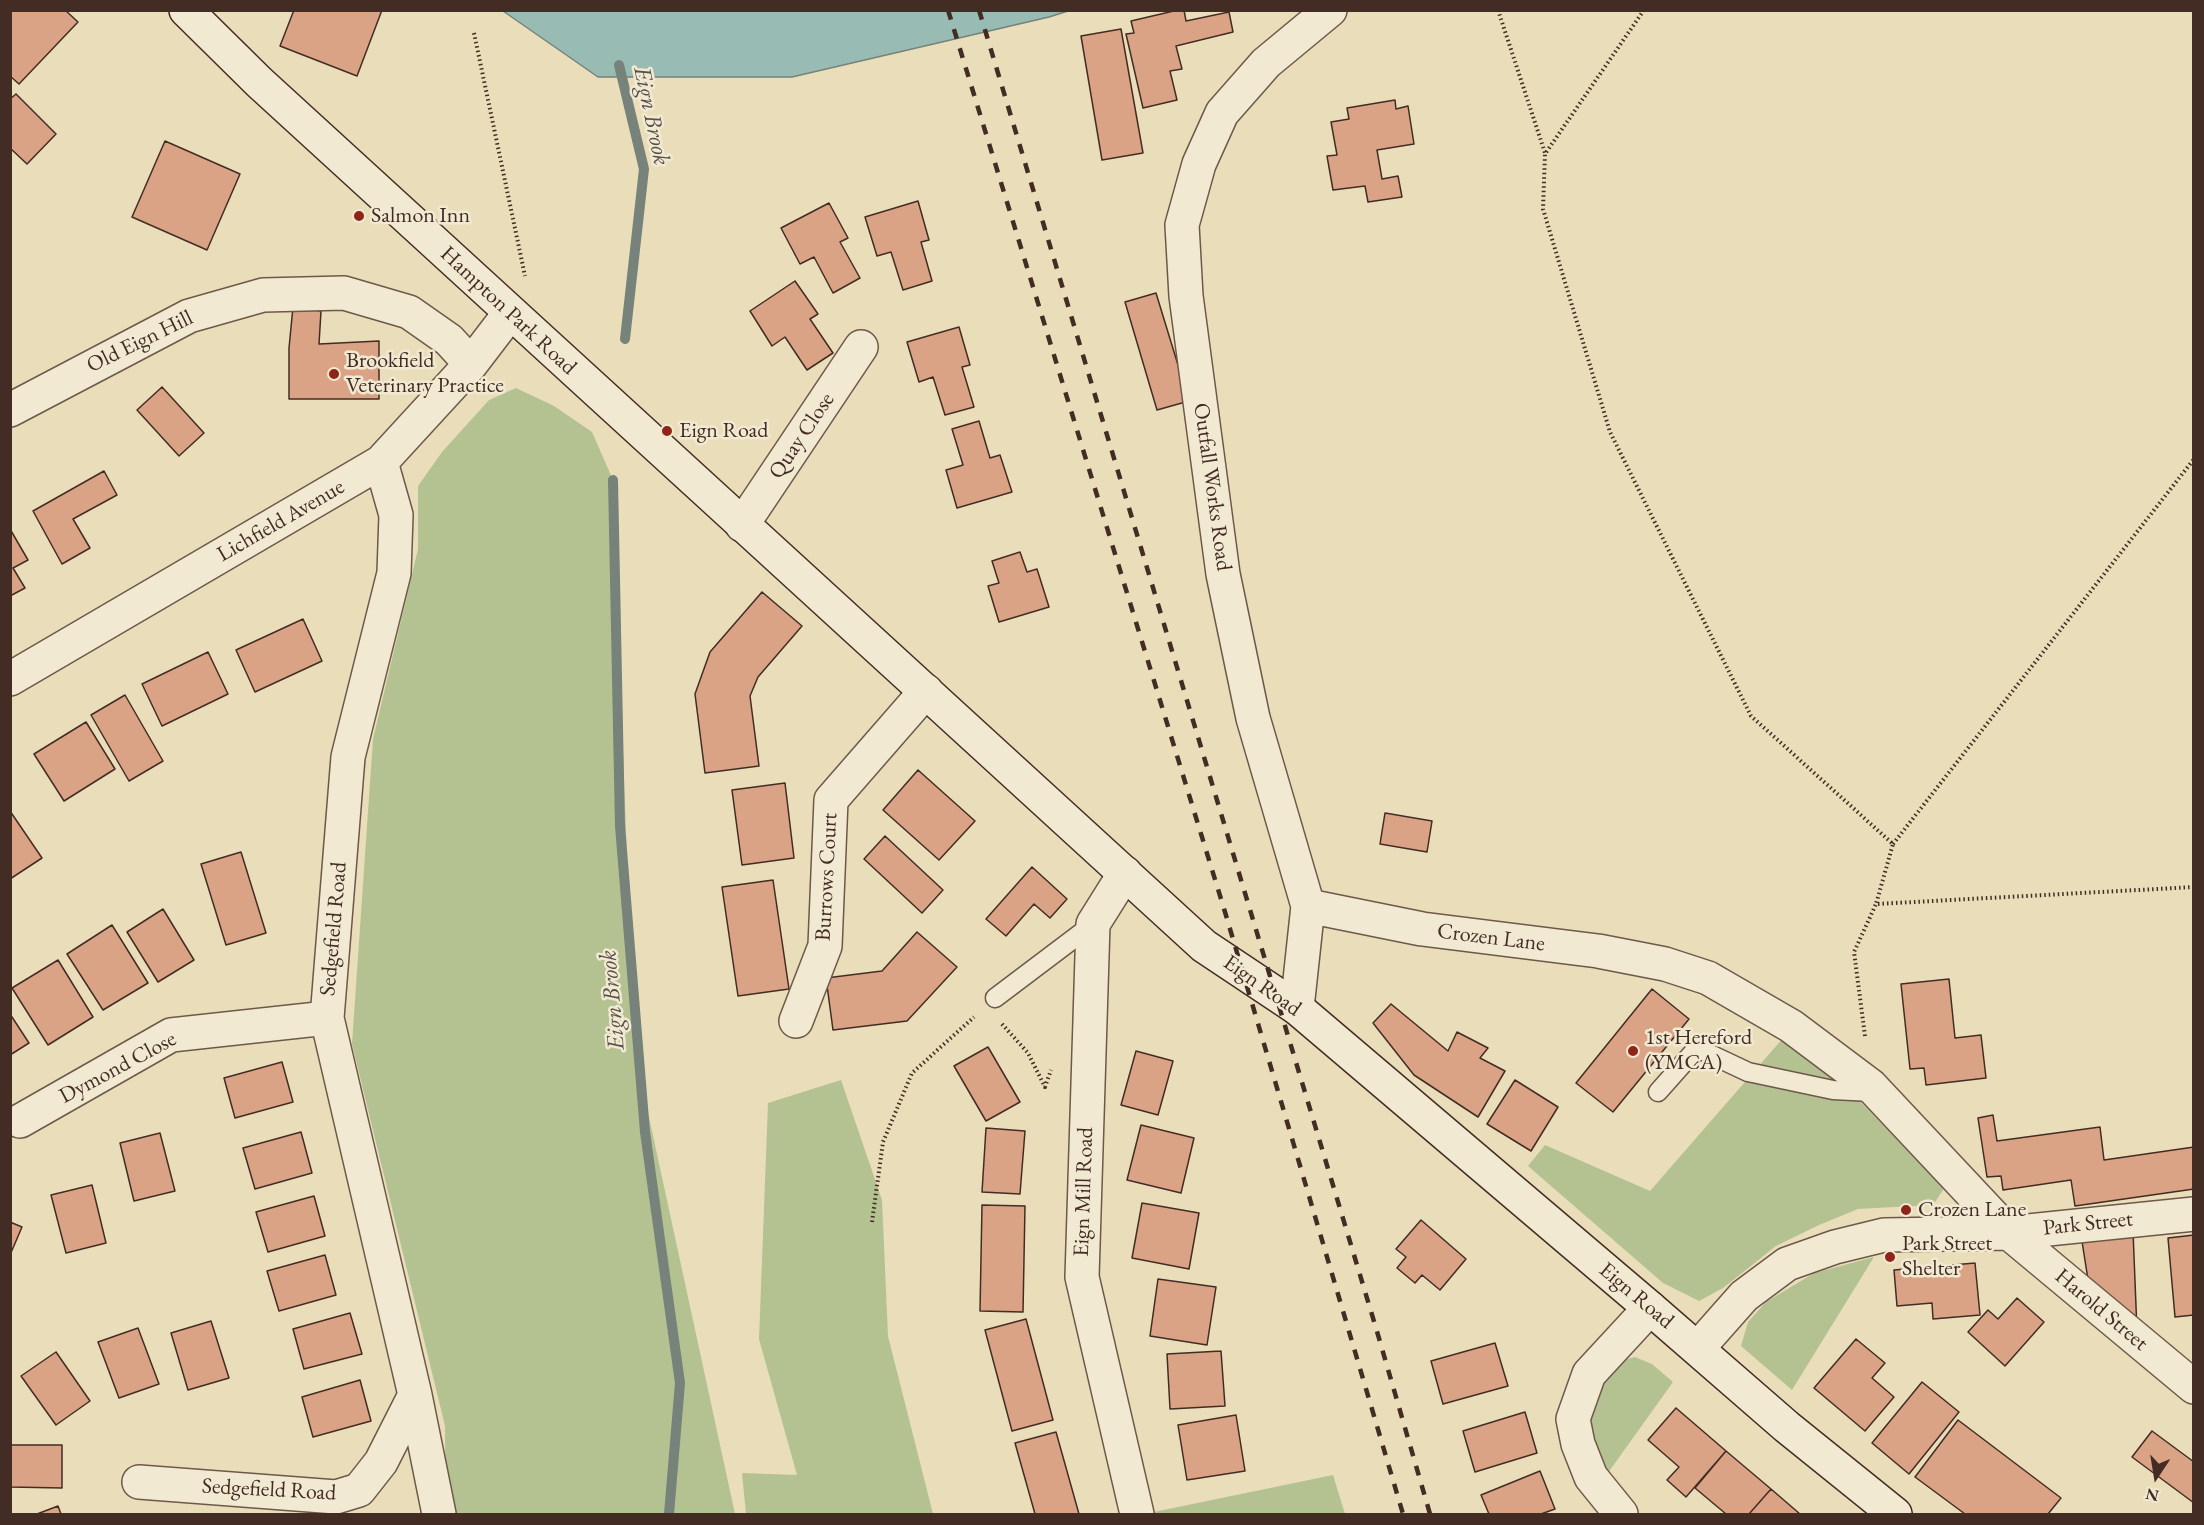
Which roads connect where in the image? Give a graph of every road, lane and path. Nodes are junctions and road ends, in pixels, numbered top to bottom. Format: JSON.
{"nodes":[{"id":1,"x":186,"y":10,"type":"edge"},
{"id":2,"x":1330,"y":10,"type":"edge"},
{"id":3,"x":1498,"y":10,"type":"edge"},
{"id":4,"x":1644,"y":10,"type":"edge"},
{"id":5,"x":474,"y":33,"type":"dead end"},
{"id":6,"x":1545,"y":154,"type":"junction"},
{"id":7,"x":525,"y":276,"type":"dead end"},
{"id":8,"x":510,"y":313,"type":"junction"},
{"id":9,"x":861,"y":346,"type":"dead end"},
{"id":10,"x":471,"y":364,"type":"junction"},
{"id":11,"x":10,"y":410,"type":"edge"},
{"id":12,"x":646,"y":437,"type":"joint"},
{"id":13,"x":2193,"y":459,"type":"edge"},
{"id":14,"x":381,"y":462,"type":"junction"},
{"id":15,"x":742,"y":525,"type":"junction"},
{"id":16,"x":10,"y":679,"type":"edge"},
{"id":17,"x":926,"y":691,"type":"junction"},
{"id":18,"x":1893,"y":844,"type":"junction"},
{"id":19,"x":1125,"y":873,"type":"junction"},
{"id":20,"x":2193,"y":886,"type":"edge"},
{"id":21,"x":1876,"y":904,"type":"junction"},
{"id":22,"x":1308,"y":906,"type":"junction"},
{"id":23,"x":1093,"y":924,"type":"junction"},
{"id":24,"x":995,"y":998,"type":"joint"},
{"id":25,"x":1297,"y":1008,"type":"junction"},
{"id":26,"x":980,"y":1011,"type":"junction"},
{"id":27,"x":327,"y":1018,"type":"junction"},
{"id":28,"x":796,"y":1021,"type":"dead end"},
{"id":29,"x":1089,"y":1043,"type":"junction"},
{"id":30,"x":1874,"y":1089,"type":"junction"},
{"id":31,"x":1658,"y":1092,"type":"dead end"},
{"id":32,"x":20,"y":1121,"type":"dead end"},
{"id":33,"x":2193,"y":1214,"type":"edge"},
{"id":34,"x":872,"y":1222,"type":"dead end"},
{"id":35,"x":2009,"y":1233,"type":"junction"},
{"id":36,"x":1650,"y":1308,"type":"junction"},
{"id":37,"x":1698,"y":1348,"type":"junction"},
{"id":38,"x":2193,"y":1387,"type":"edge"},
{"id":39,"x":415,"y":1395,"type":"junction"},
{"id":40,"x":139,"y":1482,"type":"dead end"},
{"id":41,"x":439,"y":1515,"type":"edge"},
{"id":42,"x":1137,"y":1515,"type":"edge"},
{"id":43,"x":1621,"y":1515,"type":"edge"},
{"id":44,"x":1895,"y":1515,"type":"edge"}],
"edges":[{"from":1,"to":8,"type":"street","name":"Hampton Park Road"},
{"from":2,"to":22,"type":"street","name":"Outfall Works Road"},
{"from":3,"to":6,"type":"path"},
{"from":4,"to":6,"type":"path"},
{"from":5,"to":7,"type":"path"},
{"from":6,"to":18,"type":"path"},
{"from":8,"to":10,"type":"street","name":"Lichfield Avenue"},
{"from":8,"to":12,"type":"street","name":"Hampton Park Road"},
{"from":9,"to":15,"type":"street","name":"Quay Close"},
{"from":10,"to":11,"type":"street","name":"Old Eign Hill"},
{"from":10,"to":14,"type":"street","name":"Lichfield Avenue"},
{"from":12,"to":15,"type":"street","name":"Eign Road"},
{"from":13,"to":18,"type":"path"},
{"from":14,"to":16,"type":"street","name":"Lichfield Avenue"},
{"from":14,"to":27,"type":"street","name":"Sedgefield Road"},
{"from":15,"to":17,"type":"street","name":"Eign Road"},
{"from":17,"to":19,"type":"street","name":"Eign Road"},
{"from":17,"to":28,"type":"street","name":"Burrows Court"},
{"from":18,"to":21,"type":"path"},
{"from":19,"to":23,"type":"street"},
{"from":19,"to":25,"type":"street","name":"Eign Road"},
{"from":20,"to":21,"type":"path"},
{"from":21,"to":30,"type":"path"},
{"from":22,"to":25,"type":"street","name":"Outfall Works Road"},
{"from":22,"to":30,"type":"street","name":"Crozen Lane"},
{"from":23,"to":24,"type":"lane"},
{"from":23,"to":29,"type":"street","name":"Eign Mill Road"},
{"from":24,"to":26,"type":"path"},
{"from":25,"to":36,"type":"street","name":"Eign Road"},
{"from":26,"to":29,"type":"path"},
{"from":26,"to":34,"type":"path"},
{"from":27,"to":32,"type":"street","name":"Dymond Close"},
{"from":27,"to":39,"type":"street","name":"Sedgefield Road"},
{"from":29,"to":42,"type":"street","name":"Eign Mill Road"},
{"from":30,"to":31,"type":"lane"},
{"from":30,"to":35,"type":"street","name":"Crozen Lane"},
{"from":33,"to":35,"type":"street","name":"Park Street"},
{"from":35,"to":37,"type":"street","name":"Park Street"},
{"from":35,"to":38,"type":"street","name":"Harold Street"},
{"from":36,"to":37,"type":"street","name":"Eign Road"},
{"from":36,"to":43,"type":"street"},
{"from":37,"to":44,"type":"street","name":"Eign Road"},
{"from":39,"to":40,"type":"street","name":"Sedgefield Road"},
{"from":39,"to":41,"type":"street","name":"Sedgefield Road"}]}
